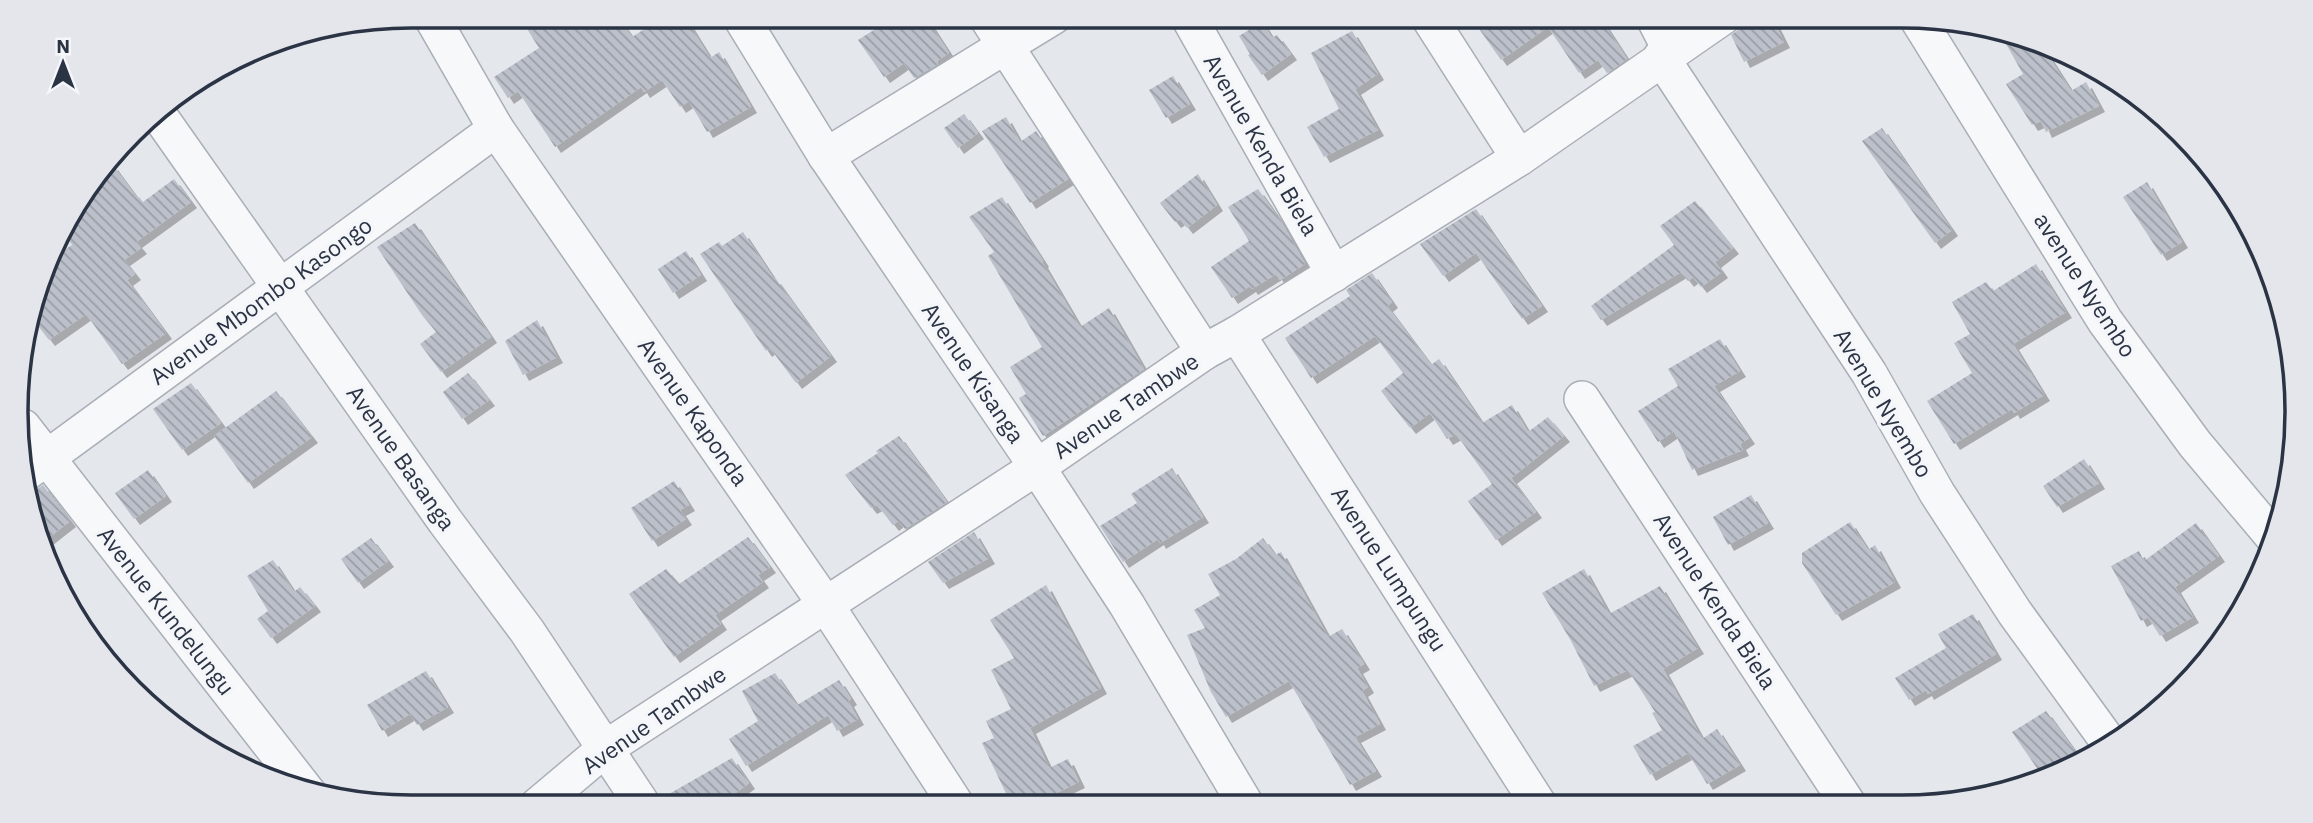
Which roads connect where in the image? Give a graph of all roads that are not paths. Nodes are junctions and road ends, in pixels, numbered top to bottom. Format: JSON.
{"nodes":[{"id":1,"x":439,"y":28,"type":"edge"},
{"id":2,"x":747,"y":28,"type":"edge"},
{"id":3,"x":994,"y":28,"type":"edge"},
{"id":4,"x":1034,"y":28,"type":"edge"},
{"id":5,"x":1195,"y":28,"type":"edge"},
{"id":6,"x":1436,"y":28,"type":"edge"},
{"id":7,"x":1657,"y":28,"type":"edge"},
{"id":8,"x":1706,"y":28,"type":"edge"},
{"id":9,"x":1924,"y":29,"type":"edge"},
{"id":10,"x":1006,"y":45,"type":"junction"},
{"id":11,"x":1666,"y":54,"type":"junction"},
{"id":12,"x":162,"y":120,"type":"edge"},
{"id":13,"x":496,"y":129,"type":"junction"},
{"id":14,"x":825,"y":156,"type":"junction"},
{"id":15,"x":1518,"y":158,"type":"junction"},
{"id":16,"x":1334,"y":274,"type":"junction"},
{"id":17,"x":279,"y":287,"type":"junction"},
{"id":18,"x":1237,"y":334,"type":"junction"},
{"id":19,"x":1204,"y":352,"type":"junction"},
{"id":20,"x":1582,"y":399,"type":"dead end"},
{"id":21,"x":30,"y":448,"type":"edge"},
{"id":22,"x":36,"y":466,"type":"edge"},
{"id":23,"x":1037,"y":467,"type":"junction"},
{"id":24,"x":2267,"y":529,"type":"edge"},
{"id":25,"x":825,"y":605,"type":"junction"},
{"id":26,"x":2105,"y":737,"type":"edge"},
{"id":27,"x":606,"y":748,"type":"junction"},
{"id":28,"x":295,"y":777,"type":"edge"},
{"id":29,"x":550,"y":795,"type":"edge"},
{"id":30,"x":636,"y":795,"type":"edge"},
{"id":31,"x":950,"y":795,"type":"edge"},
{"id":32,"x":1240,"y":795,"type":"edge"},
{"id":33,"x":1533,"y":795,"type":"edge"},
{"id":34,"x":1841,"y":795,"type":"edge"}],
"edges":[{"from":1,"to":13,"type":"street","name":"Avenue Kaponda"},
{"from":2,"to":14,"type":"street","name":"Avenue Kisanga"},
{"from":3,"to":10,"type":"street"},
{"from":4,"to":10,"type":"street"},
{"from":5,"to":16,"type":"street","name":"Avenue Kenda Biela"},
{"from":6,"to":15,"type":"street"},
{"from":7,"to":11,"type":"street","name":"Avenue Nyembo"},
{"from":8,"to":11,"type":"street","name":"Avenue Tambwe"},
{"from":9,"to":24,"type":"street","name":"avenue Nyembo"},
{"from":10,"to":14,"type":"street"},
{"from":10,"to":19,"type":"street"},
{"from":11,"to":15,"type":"street","name":"Avenue Tambwe"},
{"from":11,"to":26,"type":"street","name":"Avenue Nyembo"},
{"from":12,"to":17,"type":"street","name":"Avenue Basanga"},
{"from":13,"to":17,"type":"street","name":"Avenue Mbombo Kasongo"},
{"from":13,"to":25,"type":"street","name":"Avenue Kaponda"},
{"from":14,"to":23,"type":"street","name":"Avenue Kisanga"},
{"from":15,"to":16,"type":"street","name":"Avenue Tambwe"},
{"from":16,"to":18,"type":"street","name":"Avenue Tambwe"},
{"from":17,"to":22,"type":"street","name":"Avenue Mbombo Kasongo"},
{"from":17,"to":27,"type":"street","name":"Avenue Basanga"},
{"from":18,"to":19,"type":"street","name":"Avenue Tambwe"},
{"from":18,"to":33,"type":"street","name":"Avenue Lumpungu"},
{"from":19,"to":23,"type":"street","name":"Avenue Tambwe"},
{"from":20,"to":34,"type":"street","name":"Avenue Kenda Biela"},
{"from":21,"to":22,"type":"street","name":"Avenue Kundelungu"},
{"from":22,"to":28,"type":"street","name":"Avenue Kundelungu"},
{"from":23,"to":25,"type":"street","name":"Avenue Tambwe"},
{"from":23,"to":32,"type":"street","name":"Avenue Kisanga"},
{"from":25,"to":27,"type":"street","name":"Avenue Tambwe"},
{"from":25,"to":31,"type":"street","name":"Avenue Kaponda"},
{"from":27,"to":29,"type":"street","name":"Avenue Tambwe"},
{"from":27,"to":30,"type":"street","name":"Avenue Basanga"}]}
